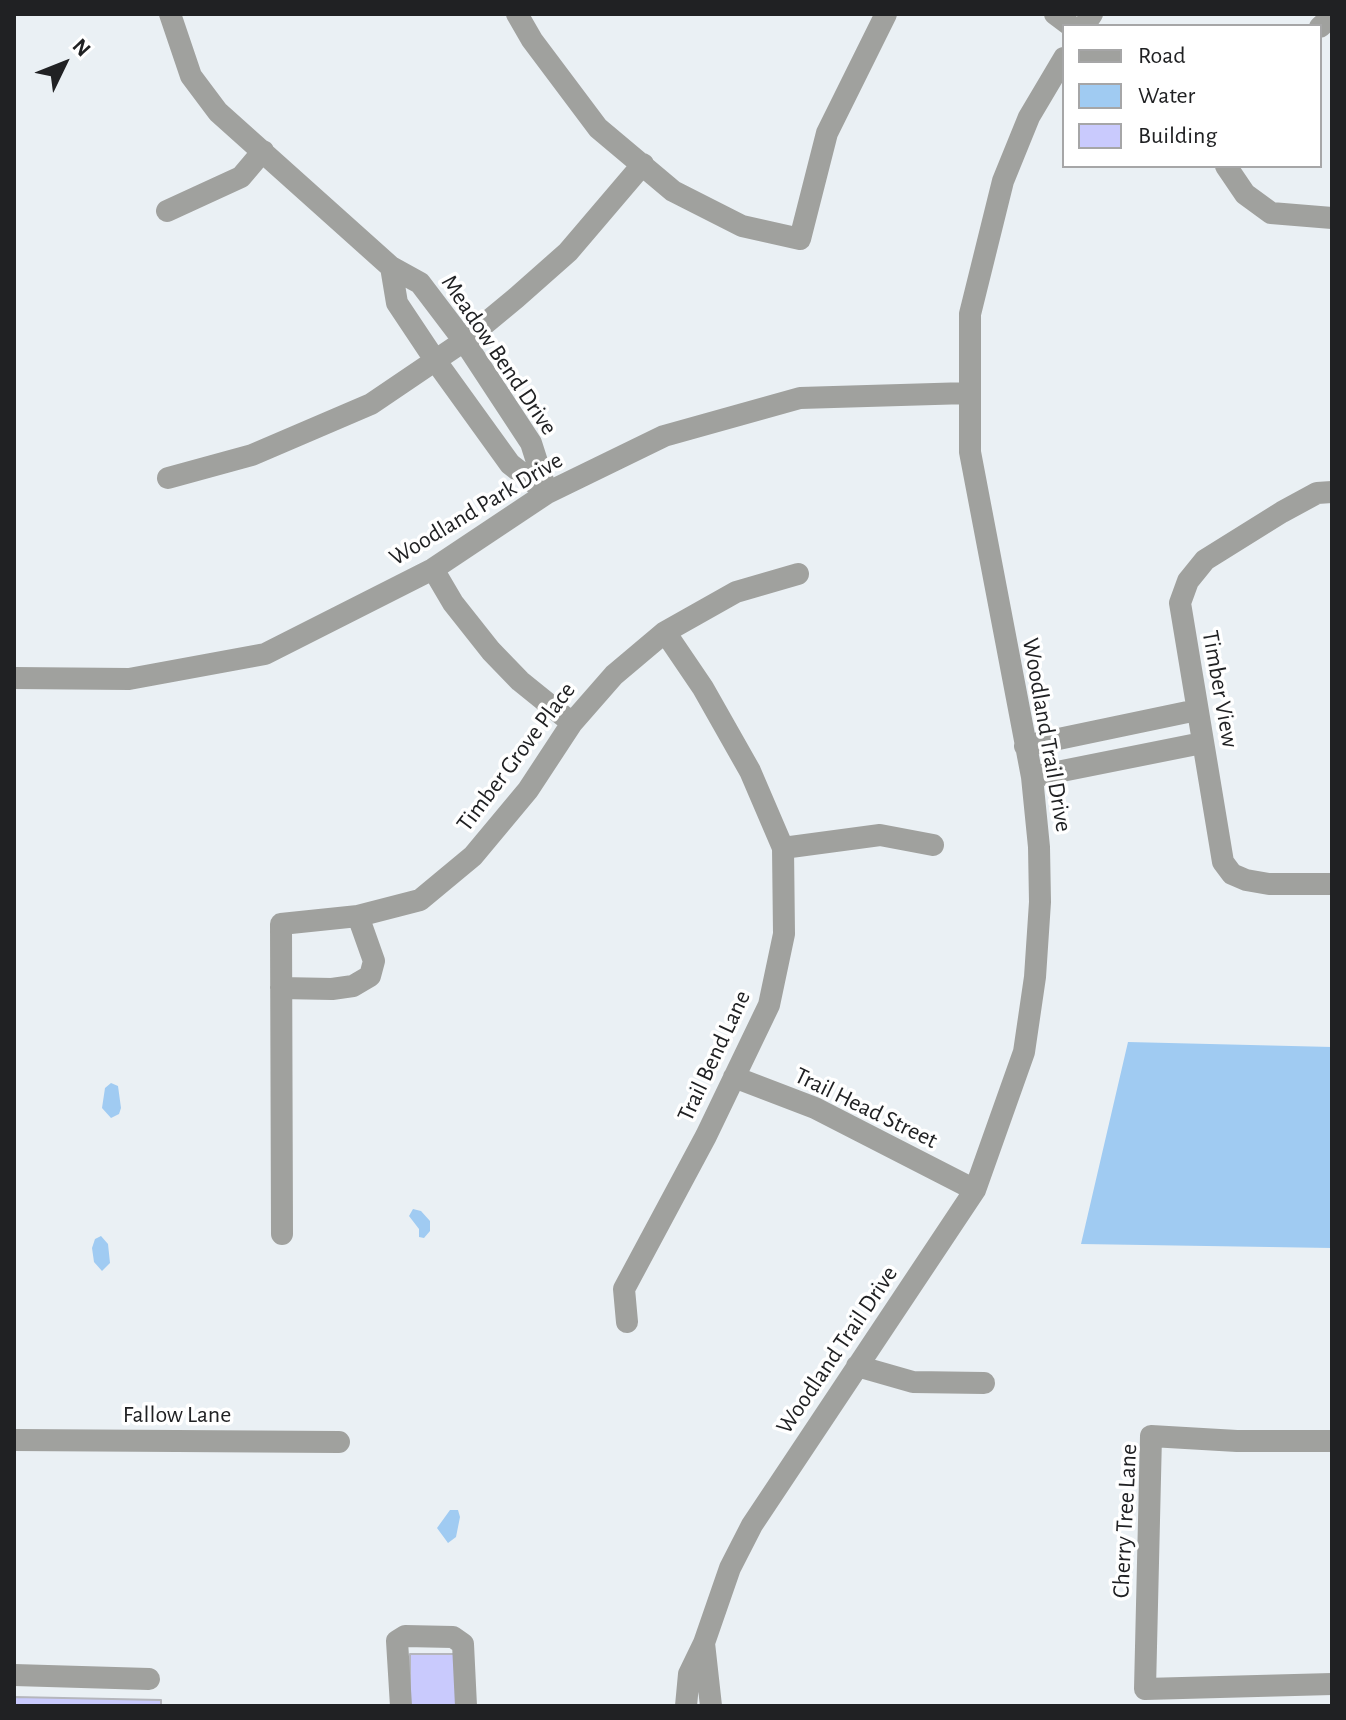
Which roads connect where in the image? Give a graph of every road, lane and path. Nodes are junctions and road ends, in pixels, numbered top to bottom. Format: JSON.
{"nodes":[{"id":1,"x":170,"y":14,"type":"edge"},
{"id":2,"x":517,"y":14,"type":"edge"},
{"id":3,"x":886,"y":14,"type":"edge"},
{"id":4,"x":1062,"y":61,"type":"edge"},
{"id":5,"x":263,"y":151,"type":"junction"},
{"id":6,"x":643,"y":164,"type":"junction"},
{"id":7,"x":1227,"y":168,"type":"edge"},
{"id":8,"x":167,"y":211,"type":"dead end"},
{"id":9,"x":1332,"y":218,"type":"edge"},
{"id":10,"x":391,"y":267,"type":"junction"},
{"id":11,"x":464,"y":341,"type":"junction"},
{"id":12,"x":435,"y":360,"type":"junction"},
{"id":13,"x":968,"y":393,"type":"junction"},
{"id":14,"x":168,"y":478,"type":"dead end"},
{"id":15,"x":1332,"y":492,"type":"edge"},
{"id":16,"x":547,"y":493,"type":"junction"},
{"id":17,"x":433,"y":569,"type":"junction"},
{"id":18,"x":798,"y":574,"type":"dead end"},
{"id":19,"x":665,"y":632,"type":"junction"},
{"id":20,"x":14,"y":678,"type":"edge"},
{"id":21,"x":1197,"y":710,"type":"junction"},
{"id":22,"x":572,"y":723,"type":"junction"},
{"id":23,"x":1202,"y":743,"type":"junction"},
{"id":24,"x":1025,"y":746,"type":"junction"},
{"id":25,"x":1032,"y":777,"type":"junction"},
{"id":26,"x":933,"y":845,"type":"dead end"},
{"id":27,"x":783,"y":848,"type":"junction"},
{"id":28,"x":1332,"y":884,"type":"edge"},
{"id":29,"x":358,"y":916,"type":"junction"},
{"id":30,"x":281,"y":988,"type":"junction"},
{"id":31,"x":734,"y":1077,"type":"junction"},
{"id":32,"x":975,"y":1190,"type":"junction"},
{"id":33,"x":282,"y":1234,"type":"dead end"},
{"id":34,"x":627,"y":1322,"type":"dead end"},
{"id":35,"x":857,"y":1366,"type":"junction"},
{"id":36,"x":984,"y":1383,"type":"dead end"},
{"id":37,"x":14,"y":1440,"type":"edge"},
{"id":38,"x":1332,"y":1441,"type":"edge"},
{"id":39,"x":339,"y":1442,"type":"dead end"},
{"id":40,"x":704,"y":1643,"type":"junction"},
{"id":41,"x":14,"y":1675,"type":"edge"},
{"id":42,"x":149,"y":1679,"type":"dead end"},
{"id":43,"x":1332,"y":1684,"type":"edge"},
{"id":44,"x":1145,"y":1698,"type":"edge"},
{"id":45,"x":401,"y":1706,"type":"edge"},
{"id":46,"x":466,"y":1706,"type":"edge"},
{"id":47,"x":686,"y":1706,"type":"edge"},
{"id":48,"x":711,"y":1706,"type":"edge"}],
"edges":[{"from":1,"to":5,"type":"street","name":"Meadow Bend Drive"},
{"from":2,"to":6,"type":"street"},
{"from":3,"to":6,"type":"street"},
{"from":4,"to":13,"type":"street","name":"Woodland Trail Drive"},
{"from":5,"to":8,"type":"street"},
{"from":5,"to":10,"type":"street","name":"Meadow Bend Drive"},
{"from":6,"to":11,"type":"street"},
{"from":7,"to":9,"type":"street"},
{"from":10,"to":11,"type":"street","name":"Meadow Bend Drive"},
{"from":10,"to":12,"type":"street"},
{"from":11,"to":12,"type":"street"},
{"from":11,"to":16,"type":"street","name":"Meadow Bend Drive"},
{"from":12,"to":14,"type":"street"},
{"from":12,"to":16,"type":"street"},
{"from":13,"to":16,"type":"street","name":"Woodland Park Drive"},
{"from":13,"to":24,"type":"street","name":"Woodland Trail Drive"},
{"from":15,"to":21,"type":"street","name":"Timber View"},
{"from":16,"to":17,"type":"street","name":"Woodland Park Drive"},
{"from":17,"to":20,"type":"street","name":"Woodland Park Drive"},
{"from":17,"to":22,"type":"street"},
{"from":18,"to":19,"type":"street","name":"Timber Grove Place"},
{"from":19,"to":22,"type":"street","name":"Timber Grove Place"},
{"from":19,"to":27,"type":"street","name":"Trail Bend Lane"},
{"from":21,"to":23,"type":"street","name":"Timber View"},
{"from":21,"to":24,"type":"street"},
{"from":22,"to":29,"type":"street","name":"Timber Grove Place"},
{"from":23,"to":25,"type":"street"},
{"from":23,"to":28,"type":"street","name":"Timber View"},
{"from":24,"to":25,"type":"street","name":"Woodland Trail Drive"},
{"from":25,"to":32,"type":"street","name":"Woodland Trail Drive"},
{"from":26,"to":27,"type":"street"},
{"from":27,"to":31,"type":"street","name":"Trail Bend Lane"},
{"from":29,"to":30,"type":"street","name":"Timber Grove Place"},
{"from":29,"to":30,"type":"street"},
{"from":30,"to":33,"type":"street","name":"Timber Grove Place"},
{"from":31,"to":32,"type":"street","name":"Trail Head Street"},
{"from":31,"to":34,"type":"street","name":"Trail Bend Lane"},
{"from":32,"to":35,"type":"street","name":"Woodland Trail Drive"},
{"from":35,"to":36,"type":"street"},
{"from":35,"to":40,"type":"street","name":"Woodland Trail Drive"},
{"from":37,"to":39,"type":"street","name":"Fallow Lane"},
{"from":38,"to":44,"type":"street","name":"Cherry Tree Lane"},
{"from":40,"to":47,"type":"street","name":"Woodland Trail Drive"},
{"from":40,"to":48,"type":"street","name":"Woodland Trail Drive"},
{"from":41,"to":42,"type":"street"},
{"from":43,"to":44,"type":"street","name":"Cherry Tree Lane"},
{"from":45,"to":46,"type":"street"}]}
